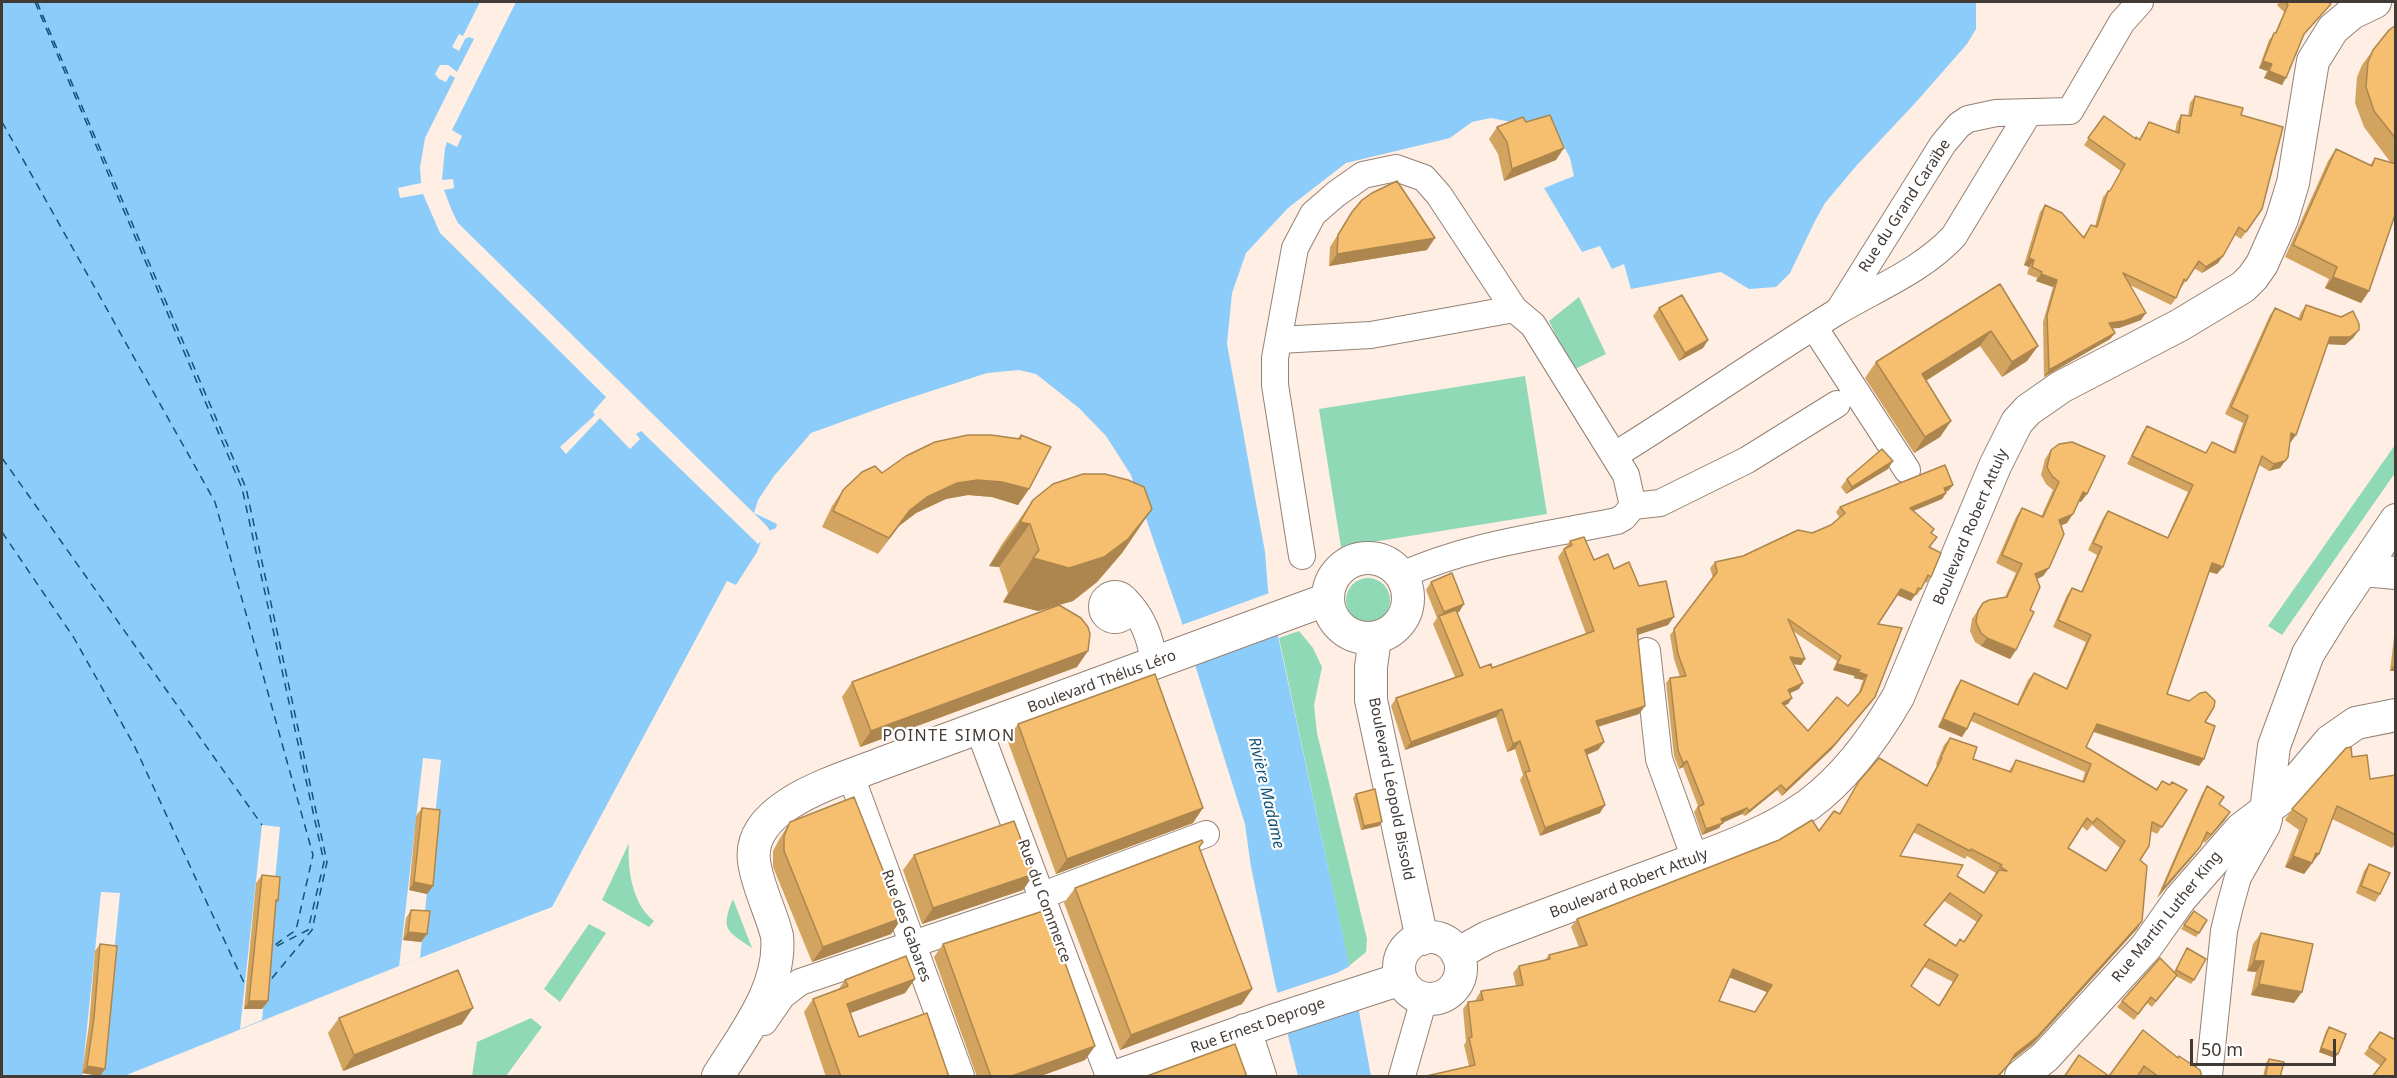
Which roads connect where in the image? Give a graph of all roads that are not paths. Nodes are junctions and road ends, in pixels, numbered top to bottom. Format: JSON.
{"nodes":[{"id":1,"x":2140,"y":2,"type":"edge"},
{"id":2,"x":2374,"y":2,"type":"edge"},
{"id":3,"x":2028,"y":114,"type":"junction"},
{"id":4,"x":1514,"y":309,"type":"junction"},
{"id":5,"x":1837,"y":312,"type":"junction"},
{"id":6,"x":1814,"y":327,"type":"junction"},
{"id":7,"x":1279,"y":340,"type":"junction"},
{"id":8,"x":1837,"y":404,"type":"dead end"},
{"id":9,"x":1615,"y":455,"type":"junction"},
{"id":10,"x":1906,"y":470,"type":"dead end"},
{"id":11,"x":1633,"y":506,"type":"junction"},
{"id":12,"x":2396,"y":520,"type":"edge"},
{"id":13,"x":1302,"y":556,"type":"dead end"},
{"id":14,"x":2362,"y":570,"type":"junction"},
{"id":15,"x":2396,"y":573,"type":"edge"},
{"id":16,"x":1402,"y":576,"type":"junction"},
{"id":17,"x":1328,"y":599,"type":"junction"},
{"id":18,"x":1122,"y":610,"type":"dead end"},
{"id":19,"x":1375,"y":638,"type":"junction"},
{"id":20,"x":1647,"y":651,"type":"dead end"},
{"id":21,"x":1152,"y":653,"type":"junction"},
{"id":22,"x":2396,"y":715,"type":"edge"},
{"id":23,"x":978,"y":727,"type":"junction"},
{"id":24,"x":851,"y":776,"type":"junction"},
{"id":25,"x":2266,"y":811,"type":"junction"},
{"id":26,"x":1206,"y":834,"type":"dead end"},
{"id":27,"x":1695,"y":859,"type":"junction"},
{"id":28,"x":1044,"y":898,"type":"junction"},
{"id":29,"x":1422,"y":939,"type":"junction"},
{"id":30,"x":912,"y":944,"type":"junction"},
{"id":31,"x":1457,"y":954,"type":"junction"},
{"id":32,"x":1401,"y":979,"type":"junction"},
{"id":33,"x":1424,"y":999,"type":"junction"},
{"id":34,"x":1259,"y":1025,"type":"junction"},
{"id":35,"x":718,"y":1077,"type":"edge"},
{"id":36,"x":731,"y":1077,"type":"edge"},
{"id":37,"x":961,"y":1077,"type":"edge"},
{"id":38,"x":1109,"y":1077,"type":"edge"},
{"id":39,"x":1117,"y":1077,"type":"edge"},
{"id":40,"x":1260,"y":1077,"type":"edge"},
{"id":41,"x":1402,"y":1077,"type":"edge"},
{"id":42,"x":2020,"y":1077,"type":"edge"},
{"id":43,"x":2209,"y":1077,"type":"edge"}],
"edges":[{"from":1,"to":3,"type":"street"},
{"from":2,"to":27,"type":"main road","name":"Boulevard Robert Attuly"},
{"from":3,"to":5,"type":"street","name":"Rue du Grand Caraïbe"},
{"from":3,"to":5,"type":"street","name":"Rue du Grand Caraïbe"},
{"from":4,"to":7,"type":"street"},
{"from":4,"to":7,"type":"street"},
{"from":4,"to":9,"type":"street"},
{"from":5,"to":6,"type":"street","name":"Rue du Grand Caraïbe"},
{"from":6,"to":9,"type":"street","name":"Rue du Grand Caraïbe"},
{"from":6,"to":10,"type":"street"},
{"from":7,"to":13,"type":"street"},
{"from":8,"to":11,"type":"street"},
{"from":9,"to":11,"type":"street"},
{"from":11,"to":16,"type":"street"},
{"from":12,"to":14,"type":"main road"},
{"from":14,"to":15,"type":"main road"},
{"from":14,"to":25,"type":"main road"},
{"from":16,"to":17,"type":"main road"},
{"from":16,"to":19,"type":"main road"},
{"from":17,"to":19,"type":"main road"},
{"from":17,"to":21,"type":"main road","name":"Boulevard Thélus Léro"},
{"from":18,"to":21,"type":"street"},
{"from":19,"to":29,"type":"main road","name":"Boulevard Léopold Bissold"},
{"from":20,"to":27,"type":"street"},
{"from":21,"to":23,"type":"main road","name":"Boulevard Thélus Léro"},
{"from":22,"to":25,"type":"main road","name":"Rue Martin Luther King"},
{"from":23,"to":24,"type":"main road","name":"Boulevard Thélus Léro"},
{"from":23,"to":28,"type":"street","name":"Rue du Commerce"},
{"from":24,"to":30,"type":"street","name":"Rue des Gabares"},
{"from":24,"to":35,"type":"main road","name":"Boulevard Thélus Léro"},
{"from":25,"to":42,"type":"main road","name":"Rue Martin Luther King"},
{"from":25,"to":43,"type":"street"},
{"from":26,"to":28,"type":"street"},
{"from":27,"to":31,"type":"main road","name":"Boulevard Robert Attuly"},
{"from":28,"to":30,"type":"street"},
{"from":28,"to":38,"type":"street","name":"Rue du Commerce"},
{"from":29,"to":31,"type":"main road"},
{"from":29,"to":32,"type":"main road"},
{"from":30,"to":36,"type":"street"},
{"from":30,"to":37,"type":"street","name":"Rue des Gabares"},
{"from":31,"to":33,"type":"main road"},
{"from":32,"to":33,"type":"main road"},
{"from":32,"to":34,"type":"main road","name":"Rue Ernest Deproge"},
{"from":33,"to":41,"type":"street"},
{"from":34,"to":39,"type":"main road","name":"Rue Ernest Deproge"},
{"from":34,"to":40,"type":"main road"}]}
